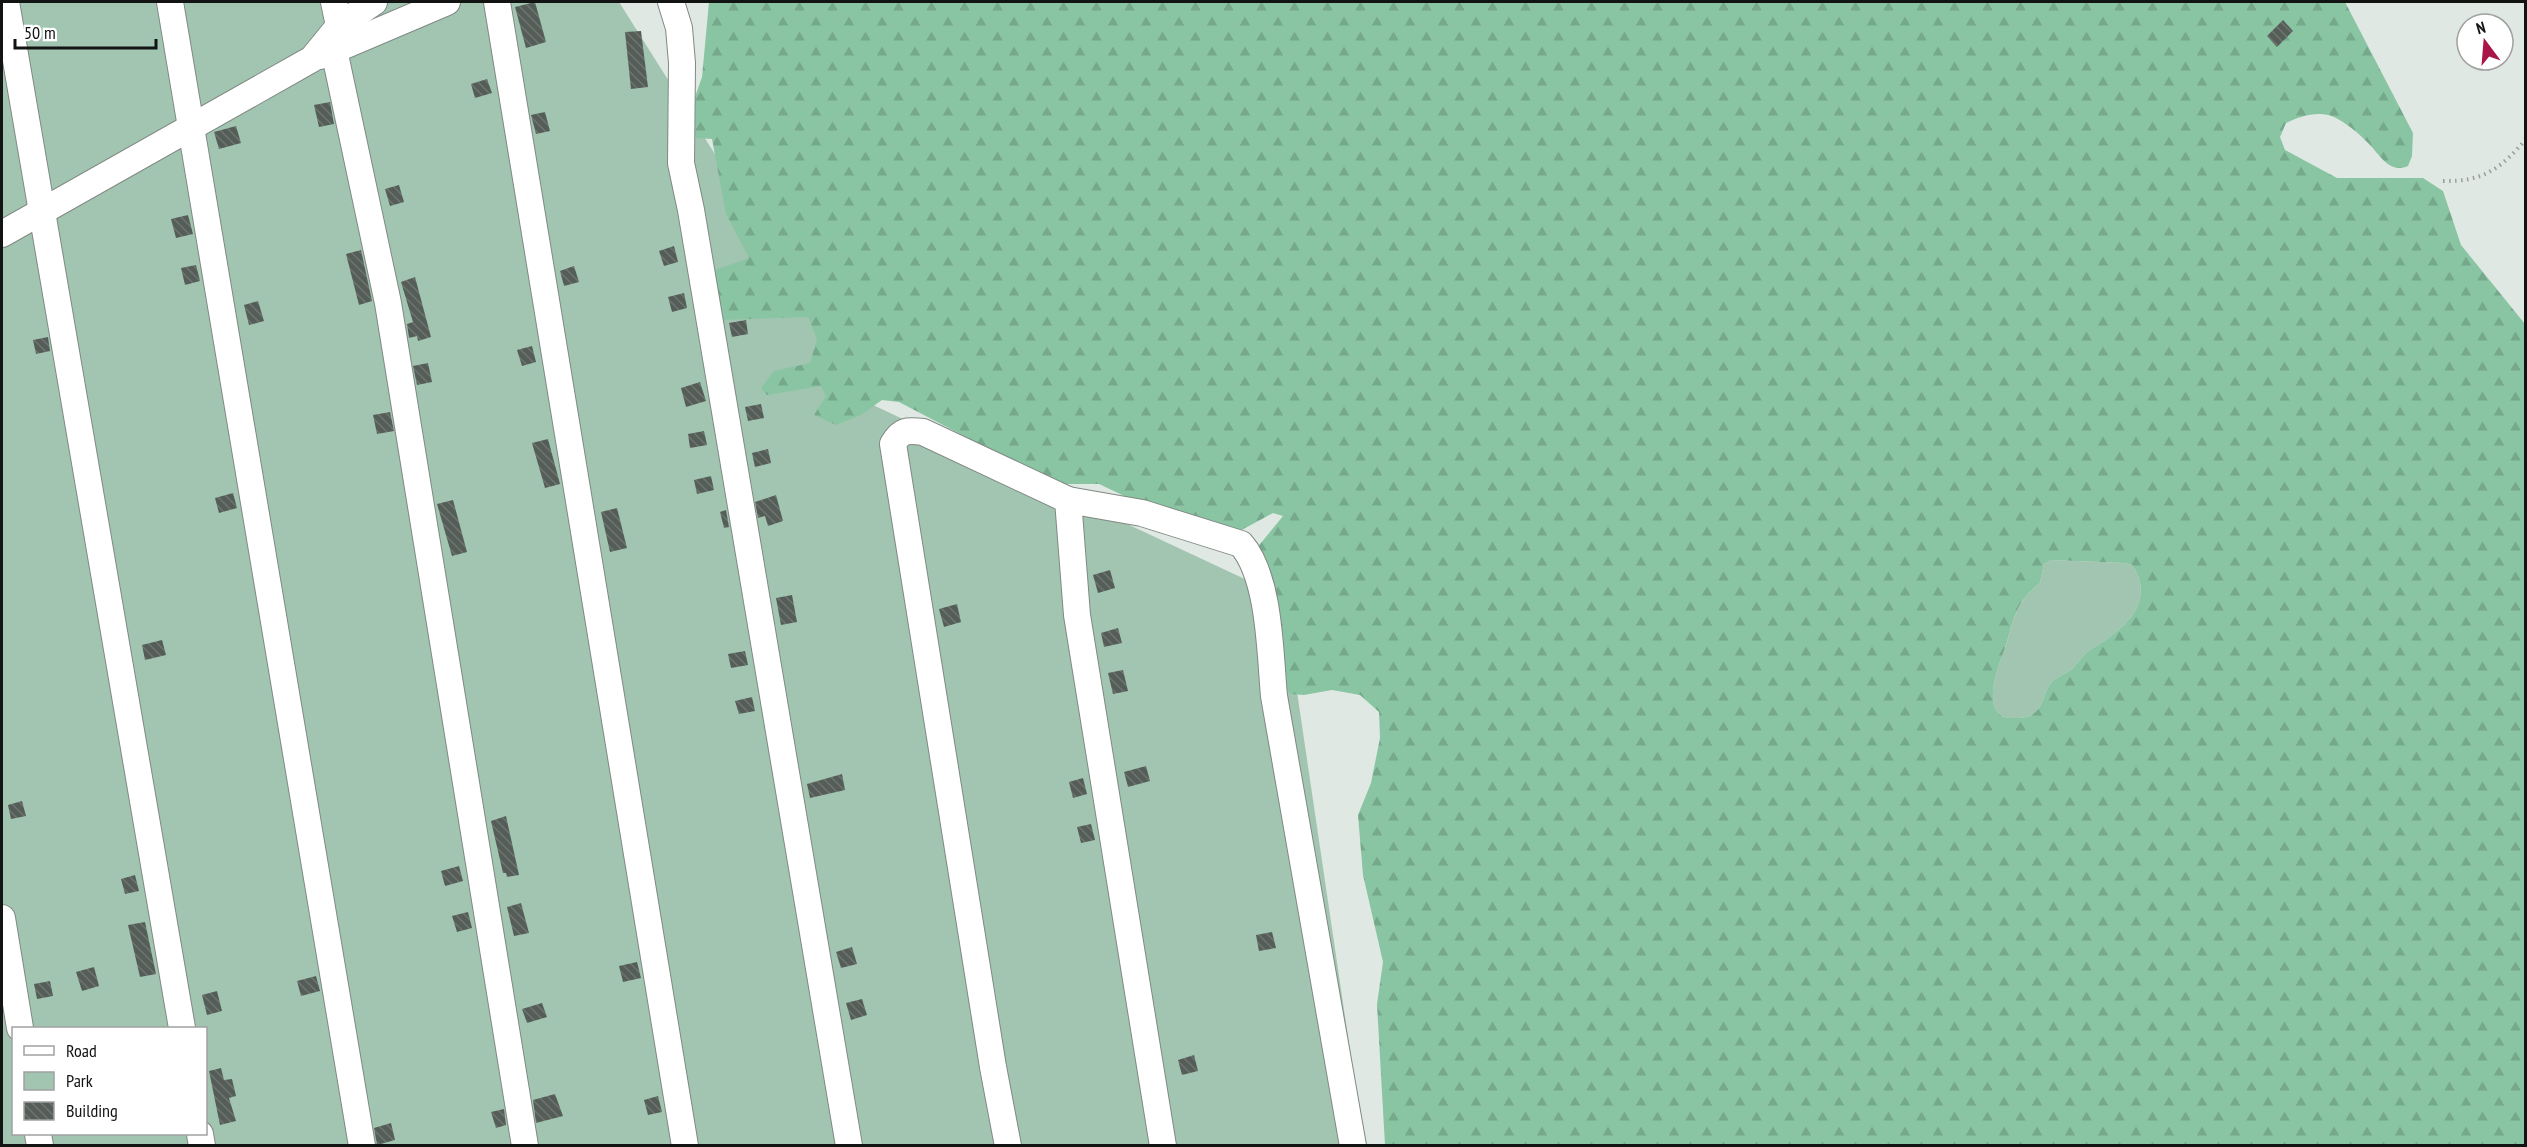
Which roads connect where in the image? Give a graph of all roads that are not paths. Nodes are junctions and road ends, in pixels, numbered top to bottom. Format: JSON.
{"nodes":[{"id":1,"x":6,"y":2,"type":"edge"},
{"id":2,"x":170,"y":2,"type":"edge"},
{"id":3,"x":334,"y":2,"type":"edge"},
{"id":4,"x":374,"y":2,"type":"edge"},
{"id":5,"x":447,"y":2,"type":"edge"},
{"id":6,"x":497,"y":2,"type":"edge"},
{"id":7,"x":671,"y":2,"type":"edge"},
{"id":8,"x":328,"y":45,"type":"junction"},
{"id":9,"x":192,"y":127,"type":"junction"},
{"id":10,"x":43,"y":211,"type":"junction"},
{"id":11,"x":2,"y":234,"type":"edge"},
{"id":12,"x":1068,"y":500,"type":"junction"},
{"id":13,"x":2,"y":918,"type":"edge"},
{"id":14,"x":20,"y":1027,"type":"edge"},
{"id":15,"x":182,"y":1027,"type":"edge"},
{"id":16,"x":362,"y":1146,"type":"edge"},
{"id":17,"x":525,"y":1146,"type":"edge"},
{"id":18,"x":685,"y":1146,"type":"edge"},
{"id":19,"x":849,"y":1146,"type":"edge"},
{"id":20,"x":1008,"y":1146,"type":"edge"},
{"id":21,"x":1163,"y":1146,"type":"edge"},
{"id":22,"x":1353,"y":1146,"type":"edge"}],
"edges":[{"from":1,"to":10,"type":"street"},
{"from":2,"to":9,"type":"street"},
{"from":3,"to":8,"type":"street"},
{"from":4,"to":8,"type":"street"},
{"from":5,"to":8,"type":"street"},
{"from":6,"to":18,"type":"street"},
{"from":7,"to":19,"type":"street"},
{"from":8,"to":9,"type":"street"},
{"from":8,"to":17,"type":"street"},
{"from":9,"to":10,"type":"street"},
{"from":9,"to":16,"type":"street"},
{"from":10,"to":11,"type":"street"},
{"from":10,"to":15,"type":"street"},
{"from":12,"to":20,"type":"street"},
{"from":12,"to":21,"type":"street"},
{"from":12,"to":22,"type":"street"},
{"from":13,"to":14,"type":"street"}]}
